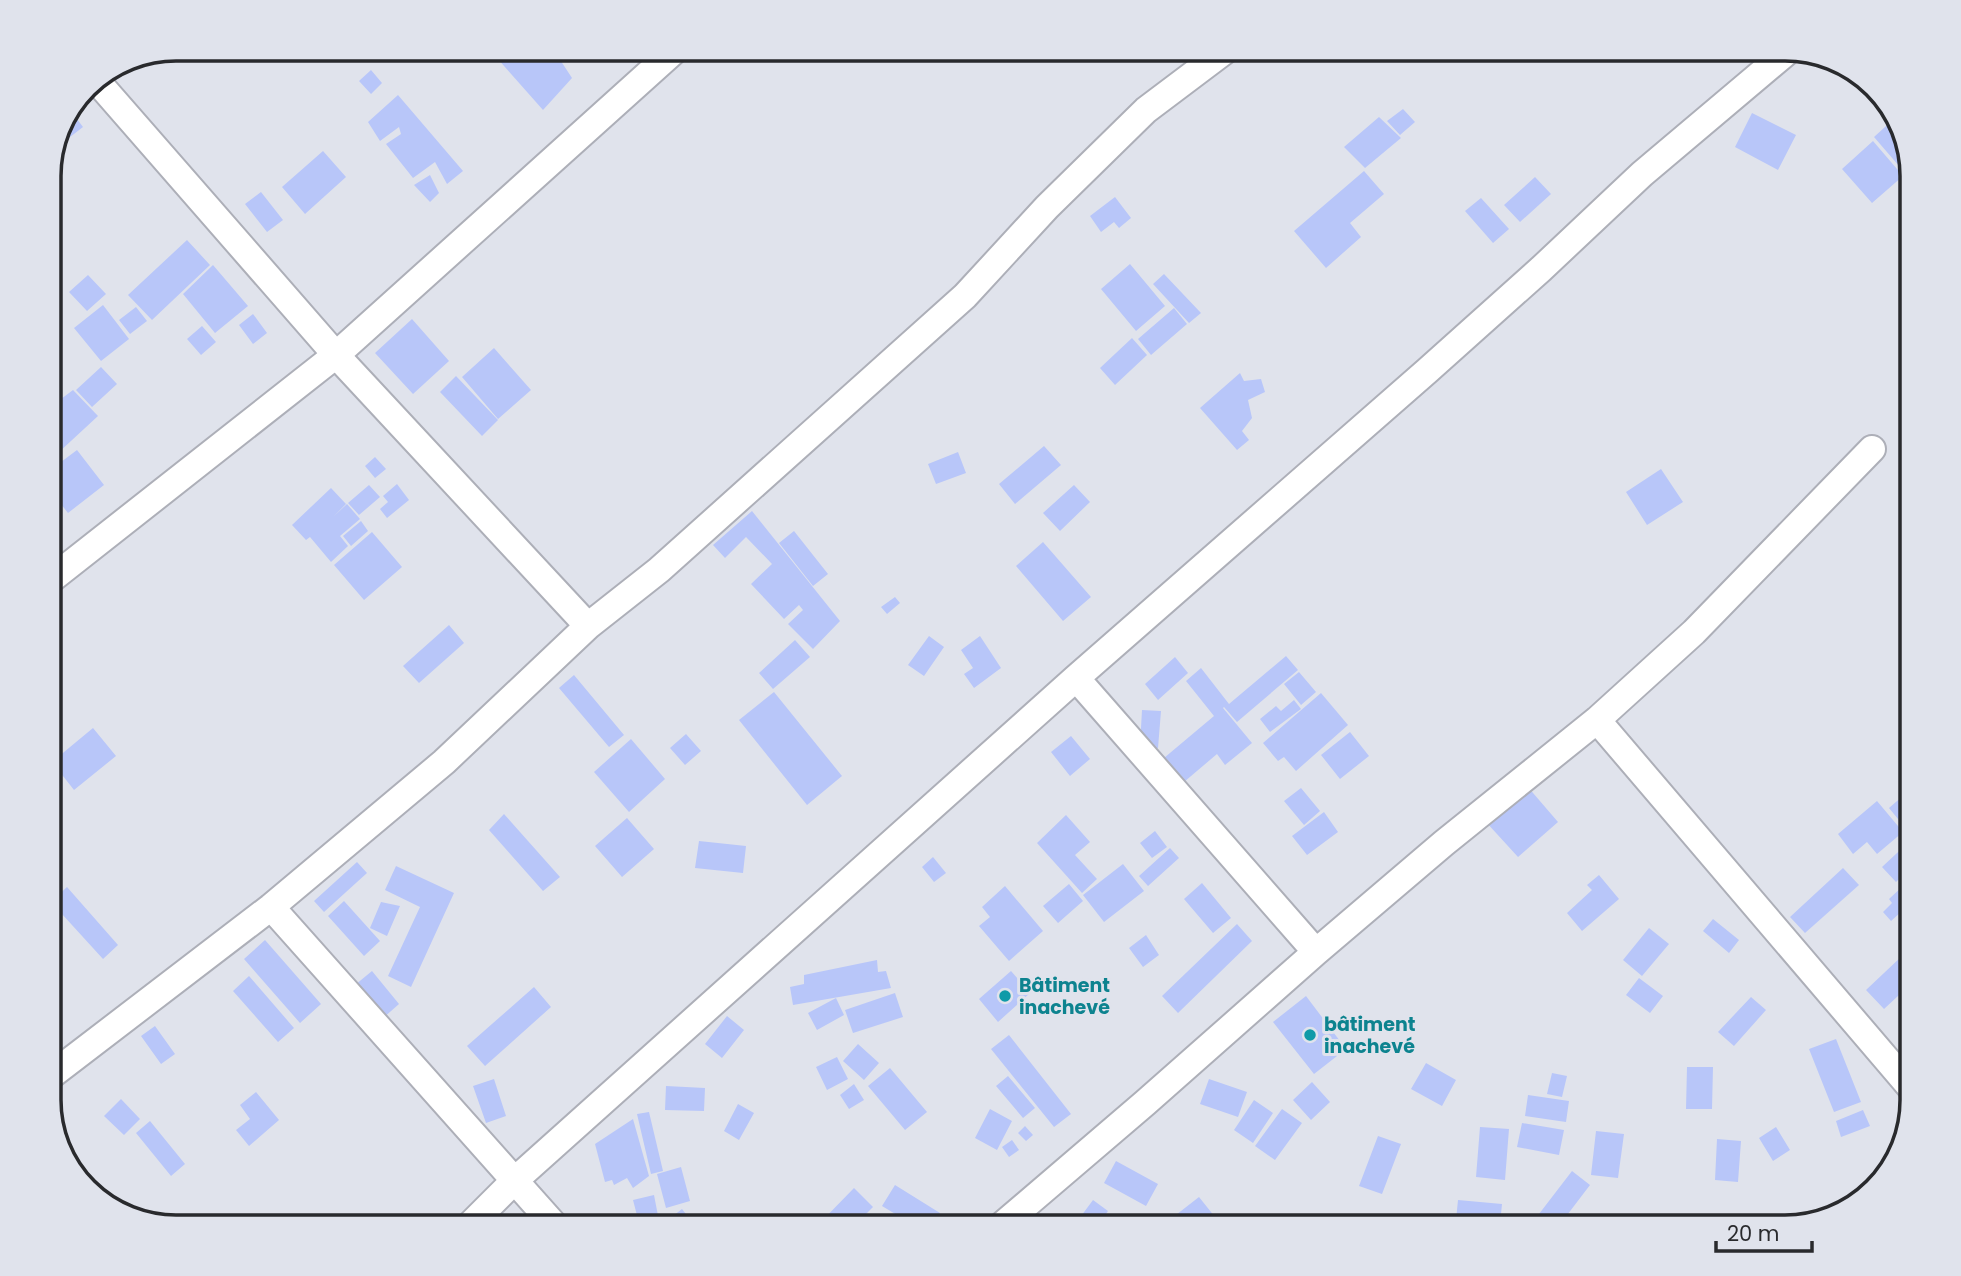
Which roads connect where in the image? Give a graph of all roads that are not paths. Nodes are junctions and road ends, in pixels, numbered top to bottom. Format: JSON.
{"nodes":[{"id":1,"x":663,"y":61,"type":"edge"},
{"id":2,"x":1211,"y":61,"type":"edge"},
{"id":3,"x":1776,"y":61,"type":"edge"},
{"id":4,"x":103,"y":88,"type":"edge"},
{"id":5,"x":336,"y":355,"type":"junction"},
{"id":6,"x":1872,"y":449,"type":"dead end"},
{"id":7,"x":61,"y":572,"type":"edge"},
{"id":8,"x":587,"y":626,"type":"junction"},
{"id":9,"x":1076,"y":678,"type":"junction"},
{"id":10,"x":1597,"y":720,"type":"junction"},
{"id":11,"x":271,"y":907,"type":"junction"},
{"id":12,"x":1316,"y":952,"type":"junction"},
{"id":13,"x":61,"y":1068,"type":"edge"},
{"id":14,"x":1900,"y":1075,"type":"edge"},
{"id":15,"x":514,"y":1181,"type":"junction"},
{"id":16,"x":480,"y":1215,"type":"edge"},
{"id":17,"x":545,"y":1215,"type":"edge"},
{"id":18,"x":1014,"y":1215,"type":"edge"}],
"edges":[{"from":1,"to":5,"type":"street"},
{"from":2,"to":8,"type":"street"},
{"from":3,"to":9,"type":"street"},
{"from":4,"to":5,"type":"street"},
{"from":5,"to":7,"type":"street"},
{"from":5,"to":8,"type":"street"},
{"from":6,"to":10,"type":"street"},
{"from":8,"to":11,"type":"street"},
{"from":9,"to":12,"type":"street"},
{"from":9,"to":15,"type":"street"},
{"from":10,"to":12,"type":"street"},
{"from":10,"to":14,"type":"street"},
{"from":11,"to":13,"type":"street"},
{"from":11,"to":15,"type":"street"},
{"from":12,"to":18,"type":"street"},
{"from":15,"to":16,"type":"street"},
{"from":15,"to":17,"type":"street"}]}
